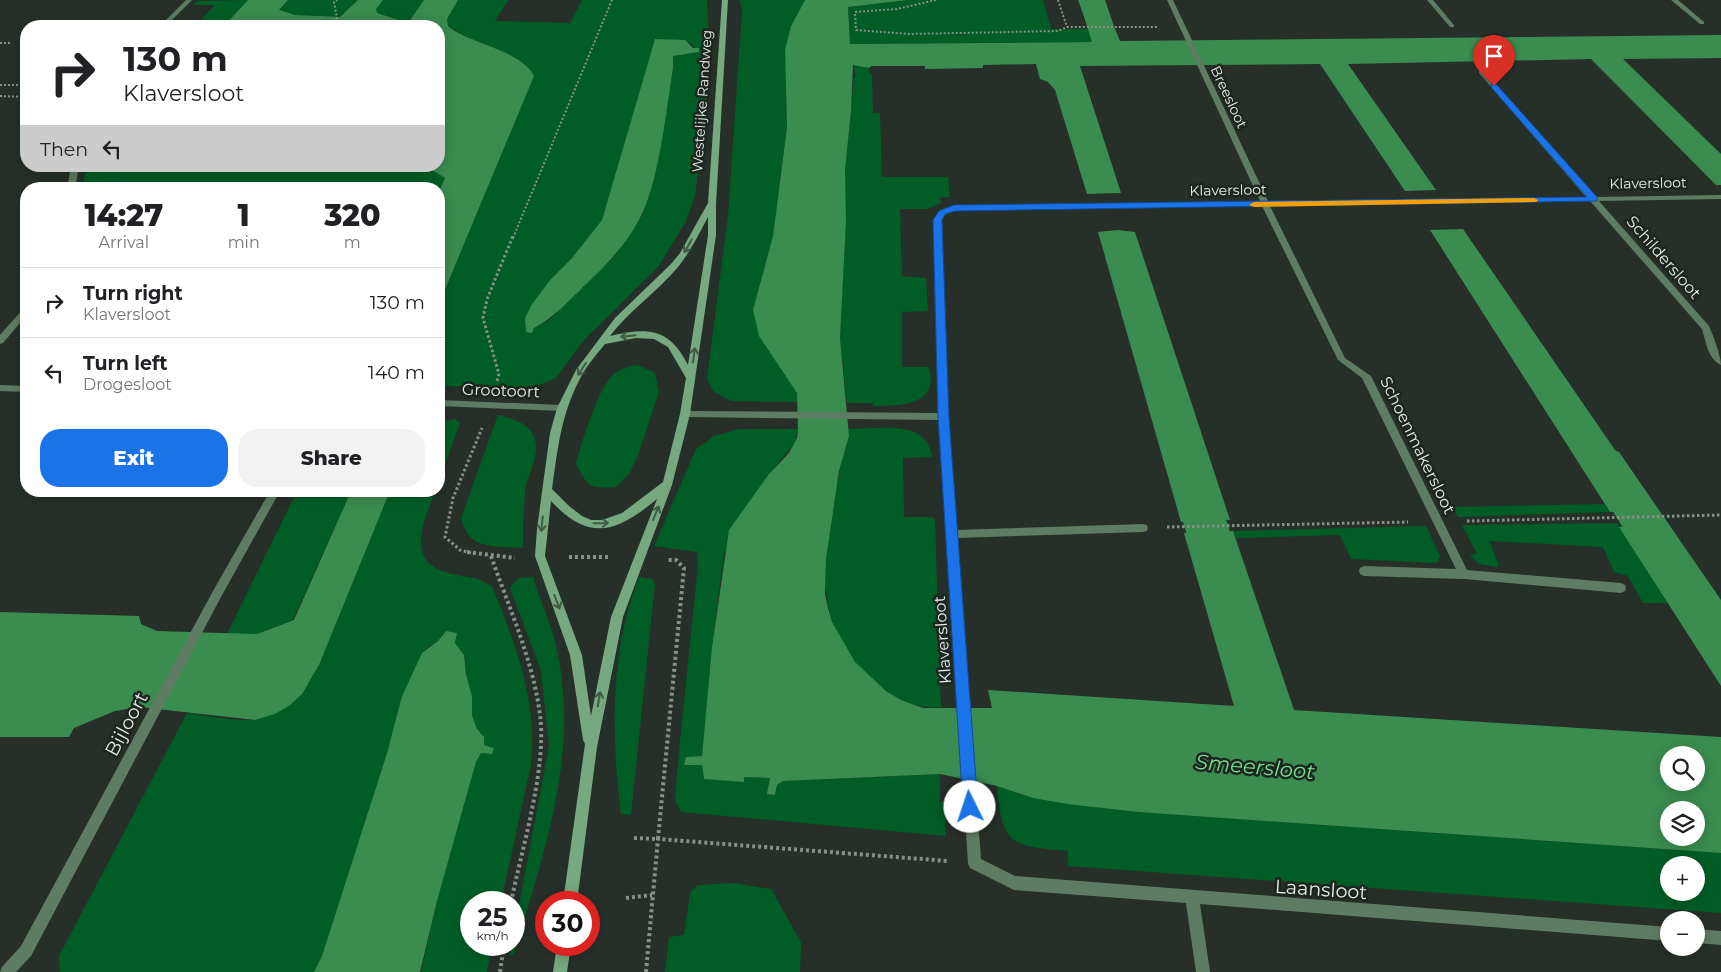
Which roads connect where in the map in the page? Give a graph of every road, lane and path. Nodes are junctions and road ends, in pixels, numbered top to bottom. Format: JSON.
{"nodes":[{"id":1,"x":189,"y":0,"type":"edge"},
{"id":2,"x":337,"y":0,"type":"edge"},
{"id":3,"x":724,"y":0,"type":"edge"},
{"id":4,"x":936,"y":0,"type":"edge"},
{"id":5,"x":1058,"y":0,"type":"edge"},
{"id":6,"x":1170,"y":0,"type":"edge"},
{"id":7,"x":1430,"y":0,"type":"edge"},
{"id":8,"x":1674,"y":0,"type":"edge"},
{"id":9,"x":169,"y":20,"type":"edge"},
{"id":10,"x":337,"y":20,"type":"edge"},
{"id":11,"x":1702,"y":23,"type":"dead end"},
{"id":12,"x":1452,"y":26,"type":"dead end"},
{"id":13,"x":1067,"y":27,"type":"junction"},
{"id":14,"x":1125,"y":28,"type":"dead end"},
{"id":15,"x":0,"y":43,"type":"edge"},
{"id":16,"x":12,"y":43,"type":"dead end"},
{"id":17,"x":1481,"y":72,"type":"dead end"},
{"id":18,"x":0,"y":85,"type":"edge"},
{"id":19,"x":20,"y":85,"type":"edge"},
{"id":20,"x":0,"y":96,"type":"edge"},
{"id":21,"x":20,"y":97,"type":"edge"},
{"id":22,"x":1721,"y":197,"type":"edge"},
{"id":23,"x":1594,"y":199,"type":"junction"},
{"id":24,"x":712,"y":204,"type":"junction"},
{"id":25,"x":1265,"y":204,"type":"junction"},
{"id":26,"x":20,"y":318,"type":"edge"},
{"id":27,"x":0,"y":342,"type":"edge"},
{"id":28,"x":600,"y":342,"type":"junction"},
{"id":29,"x":1721,"y":362,"type":"edge"},
{"id":30,"x":691,"y":379,"type":"junction"},
{"id":31,"x":0,"y":388,"type":"edge"},
{"id":32,"x":20,"y":390,"type":"edge"},
{"id":33,"x":445,"y":403,"type":"edge"},
{"id":34,"x":562,"y":408,"type":"junction"},
{"id":35,"x":685,"y":414,"type":"junction"},
{"id":36,"x":943,"y":417,"type":"junction"},
{"id":37,"x":667,"y":485,"type":"junction"},
{"id":38,"x":547,"y":490,"type":"junction"},
{"id":39,"x":272,"y":497,"type":"edge"},
{"id":40,"x":1721,"y":515,"type":"edge"},
{"id":41,"x":1437,"y":522,"type":"junction"},
{"id":42,"x":1143,"y":528,"type":"dead end"},
{"id":43,"x":1165,"y":528,"type":"dead end"},
{"id":44,"x":952,"y":534,"type":"junction"},
{"id":45,"x":491,"y":556,"type":"dead end"},
{"id":46,"x":1364,"y":571,"type":"dead end"},
{"id":47,"x":1464,"y":574,"type":"junction"},
{"id":48,"x":1621,"y":588,"type":"dead end"},
{"id":49,"x":591,"y":747,"type":"junction"},
{"id":50,"x":634,"y":838,"type":"dead end"},
{"id":51,"x":658,"y":839,"type":"junction"},
{"id":52,"x":975,"y":863,"type":"junction"},
{"id":53,"x":513,"y":891,"type":"edge"},
{"id":54,"x":571,"y":891,"type":"edge"},
{"id":55,"x":652,"y":895,"type":"junction"},
{"id":56,"x":626,"y":898,"type":"dead end"},
{"id":57,"x":1192,"y":898,"type":"junction"},
{"id":58,"x":1660,"y":933,"type":"edge"},
{"id":59,"x":1705,"y":937,"type":"edge"},
{"id":60,"x":1721,"y":938,"type":"edge"},
{"id":61,"x":502,"y":956,"type":"edge"},
{"id":62,"x":562,"y":956,"type":"edge"},
{"id":63,"x":7,"y":972,"type":"edge"},
{"id":64,"x":500,"y":972,"type":"edge"},
{"id":65,"x":560,"y":972,"type":"edge"},
{"id":66,"x":646,"y":972,"type":"edge"},
{"id":67,"x":1202,"y":972,"type":"edge"}],
"edges":[{"from":1,"to":9,"type":"street"},
{"from":2,"to":10,"type":"path"},
{"from":3,"to":24,"type":"street","name":"Westelijke Randweg"},
{"from":4,"to":13,"type":"path"},
{"from":5,"to":13,"type":"path"},
{"from":6,"to":25,"type":"street","name":"Breesloot"},
{"from":7,"to":12,"type":"street"},
{"from":8,"to":11,"type":"street"},
{"from":13,"to":14,"type":"path"},
{"from":15,"to":16,"type":"path"},
{"from":17,"to":23,"type":"street","name":"Schildersloot"},
{"from":18,"to":19,"type":"path"},
{"from":20,"to":21,"type":"path"},
{"from":22,"to":23,"type":"street","name":"Klaversloot"},
{"from":23,"to":25,"type":"street","name":"Klaversloot"},
{"from":23,"to":29,"type":"street","name":"Schildersloot"},
{"from":24,"to":28,"type":"street","name":"Westelijke Randweg","one_way":true},
{"from":30,"to":24,"type":"street","name":"Westelijke Randweg","one_way":true},
{"from":25,"to":36,"type":"street","name":"Klaversloot"},
{"from":25,"to":41,"type":"street","name":"Schoenmakersloot"},
{"from":26,"to":27,"type":"street"},
{"from":30,"to":28,"type":"street","one_way":true},
{"from":28,"to":34,"type":"street","name":"Westelijke Randweg","one_way":true},
{"from":30,"to":35,"type":"street","name":"Westelijke Randweg"},
{"from":31,"to":32,"type":"street"},
{"from":33,"to":34,"type":"street","name":"Grootoort"},
{"from":34,"to":38,"type":"street","name":"Westelijke Randweg"},
{"from":35,"to":36,"type":"street"},
{"from":35,"to":37,"type":"street","name":"Westelijke Randweg"},
{"from":36,"to":44,"type":"street","name":"Klaversloot"},
{"from":38,"to":37,"type":"street","one_way":true},
{"from":49,"to":37,"type":"street","name":"Westelijke Randweg","one_way":true},
{"from":38,"to":49,"type":"street","name":"Westelijke Randweg","one_way":true},
{"from":39,"to":63,"type":"street","name":"Bijloort"},
{"from":40,"to":41,"type":"path"},
{"from":41,"to":43,"type":"path"},
{"from":41,"to":47,"type":"street","name":"Schoenmakersloot"},
{"from":42,"to":44,"type":"street"},
{"from":44,"to":52,"type":"street","name":"Klaversloot"},
{"from":45,"to":53,"type":"path"},
{"from":46,"to":47,"type":"street"},
{"from":47,"to":48,"type":"street"},
{"from":49,"to":54,"type":"street","name":"Westelijke Randweg"},
{"from":50,"to":51,"type":"path"},
{"from":51,"to":52,"type":"path"},
{"from":51,"to":55,"type":"path"},
{"from":52,"to":57,"type":"street","name":"Laansloot"},
{"from":55,"to":56,"type":"path"},
{"from":55,"to":66,"type":"path"},
{"from":57,"to":58,"type":"street","name":"Laansloot"},
{"from":57,"to":67,"type":"street"},
{"from":59,"to":60,"type":"street"},
{"from":61,"to":64,"type":"path"},
{"from":62,"to":65,"type":"street"}]}
